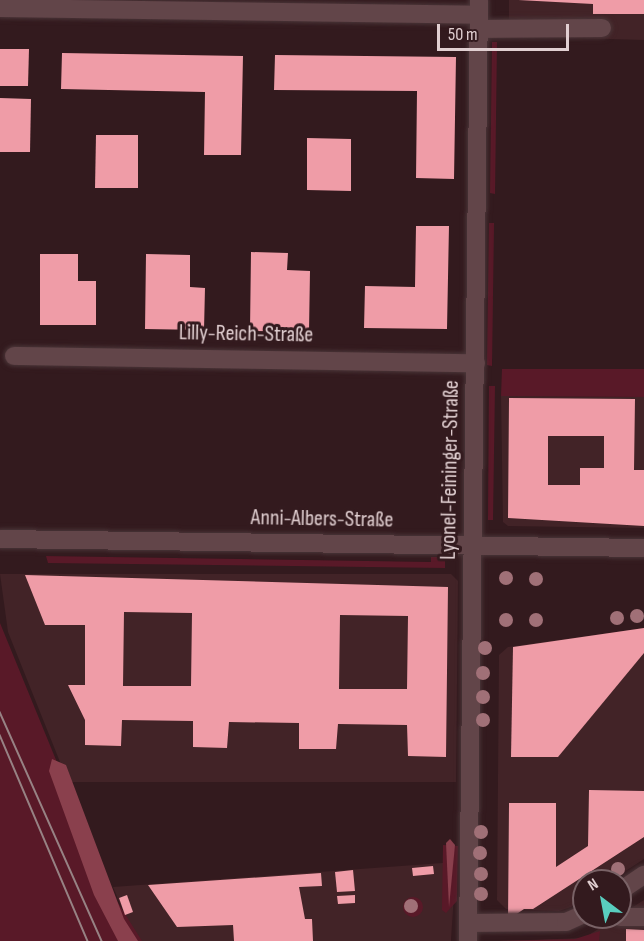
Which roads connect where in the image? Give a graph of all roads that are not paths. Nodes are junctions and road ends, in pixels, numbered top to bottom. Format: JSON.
{"nodes":[{"id":1,"x":0,"y":8,"type":"edge"},
{"id":2,"x":479,"y":14,"type":"edge"},
{"id":3,"x":602,"y":28,"type":"dead end"},
{"id":4,"x":14,"y":356,"type":"dead end"},
{"id":5,"x":477,"y":363,"type":"junction"},
{"id":6,"x":0,"y":539,"type":"edge"},
{"id":7,"x":472,"y":545,"type":"junction"},
{"id":8,"x":644,"y":548,"type":"edge"},
{"id":9,"x":572,"y":919,"type":"edge"},
{"id":10,"x":468,"y":932,"type":"edge"}],
"edges":[{"from":1,"to":2,"type":"street"},
{"from":2,"to":3,"type":"street"},
{"from":2,"to":5,"type":"street","name":"Lyonel-Feininger-Straße"},
{"from":4,"to":5,"type":"street","name":"Lilly-Reich-Straße"},
{"from":5,"to":7,"type":"street","name":"Lyonel-Feininger-Straße"},
{"from":6,"to":7,"type":"street","name":"Anni-Albers-Straße"},
{"from":7,"to":8,"type":"street","name":"Anni-Albers-Straße"},
{"from":7,"to":10,"type":"street","name":"Lyonel-Feininger-Straße"},
{"from":9,"to":10,"type":"street"}]}
